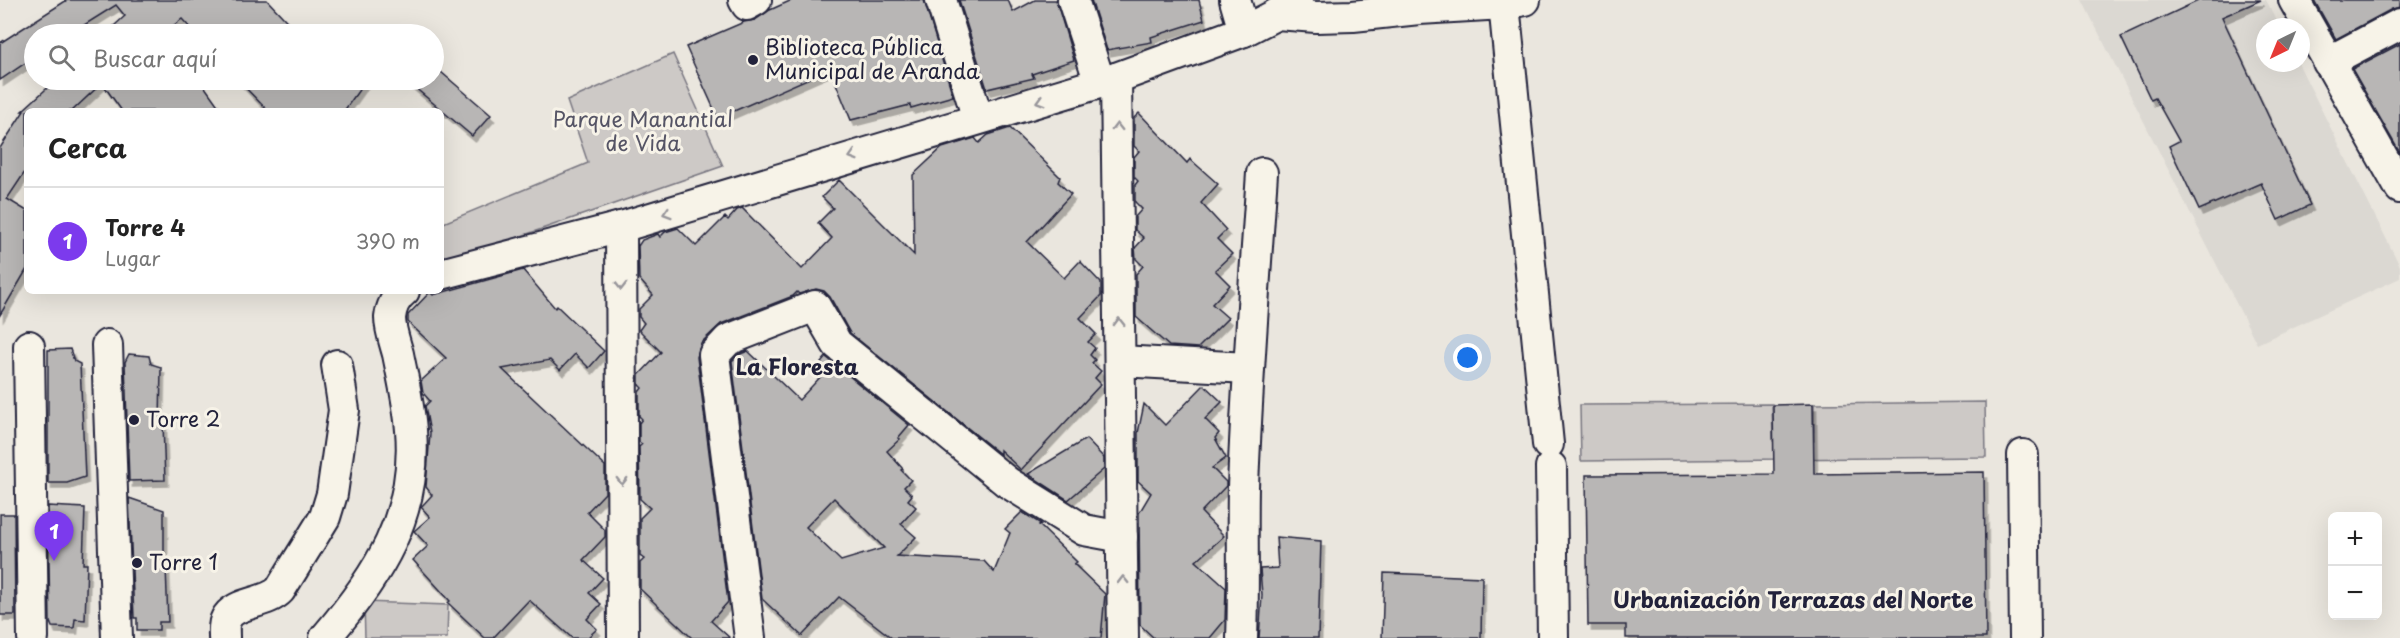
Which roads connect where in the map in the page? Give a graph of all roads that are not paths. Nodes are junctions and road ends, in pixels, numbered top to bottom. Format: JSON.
{"nodes":[{"id":1,"x":941,"y":0,"type":"edge"},
{"id":2,"x":1073,"y":0,"type":"edge"},
{"id":3,"x":1235,"y":0,"type":"edge"},
{"id":4,"x":2294,"y":0,"type":"edge"},
{"id":5,"x":1515,"y":2,"type":"edge"},
{"id":6,"x":1287,"y":7,"type":"edge"},
{"id":7,"x":2400,"y":24,"type":"edge"},
{"id":8,"x":1244,"y":31,"type":"junction"},
{"id":9,"x":2328,"y":62,"type":"junction"},
{"id":10,"x":1108,"y":81,"type":"junction"},
{"id":11,"x":978,"y":119,"type":"junction"},
{"id":12,"x":1262,"y":173,"type":"dead end"},
{"id":13,"x":2400,"y":188,"type":"edge"},
{"id":14,"x":621,"y":227,"type":"junction"},
{"id":15,"x":444,"y":273,"type":"edge"},
{"id":16,"x":401,"y":294,"type":"edge"},
{"id":17,"x":107,"y":345,"type":"dead end"},
{"id":18,"x":29,"y":346,"type":"dead end"},
{"id":19,"x":1120,"y":361,"type":"junction"},
{"id":20,"x":337,"y":365,"type":"dead end"},
{"id":21,"x":1248,"y":368,"type":"junction"},
{"id":22,"x":2023,"y":455,"type":"dead end"},
{"id":23,"x":1122,"y":537,"type":"junction"},
{"id":24,"x":33,"y":638,"type":"edge"},
{"id":25,"x":117,"y":638,"type":"edge"},
{"id":26,"x":224,"y":638,"type":"edge"},
{"id":27,"x":325,"y":638,"type":"edge"},
{"id":28,"x":622,"y":638,"type":"edge"},
{"id":29,"x":750,"y":638,"type":"edge"},
{"id":30,"x":1123,"y":638,"type":"edge"},
{"id":31,"x":1242,"y":638,"type":"edge"},
{"id":32,"x":1553,"y":638,"type":"edge"},
{"id":33,"x":2025,"y":638,"type":"edge"}],
"edges":[{"from":1,"to":11,"type":"street"},
{"from":2,"to":10,"type":"street"},
{"from":3,"to":8,"type":"street"},
{"from":4,"to":9,"type":"street"},
{"from":5,"to":6,"type":"street"},
{"from":5,"to":32,"type":"street"},
{"from":6,"to":8,"type":"street"},
{"from":7,"to":9,"type":"street"},
{"from":8,"to":10,"type":"street"},
{"from":9,"to":13,"type":"street"},
{"from":10,"to":11,"type":"street","one_way":true},
{"from":19,"to":10,"type":"street","one_way":true},
{"from":11,"to":14,"type":"street","one_way":true},
{"from":12,"to":21,"type":"street"},
{"from":14,"to":15,"type":"street"},
{"from":14,"to":28,"type":"street","one_way":true},
{"from":16,"to":27,"type":"street"},
{"from":17,"to":25,"type":"street"},
{"from":18,"to":24,"type":"street"},
{"from":19,"to":21,"type":"street"},
{"from":19,"to":23,"type":"street"},
{"from":20,"to":26,"type":"street"},
{"from":21,"to":31,"type":"street"},
{"from":22,"to":33,"type":"street"},
{"from":23,"to":29,"type":"street"},
{"from":30,"to":23,"type":"street","one_way":true}]}
